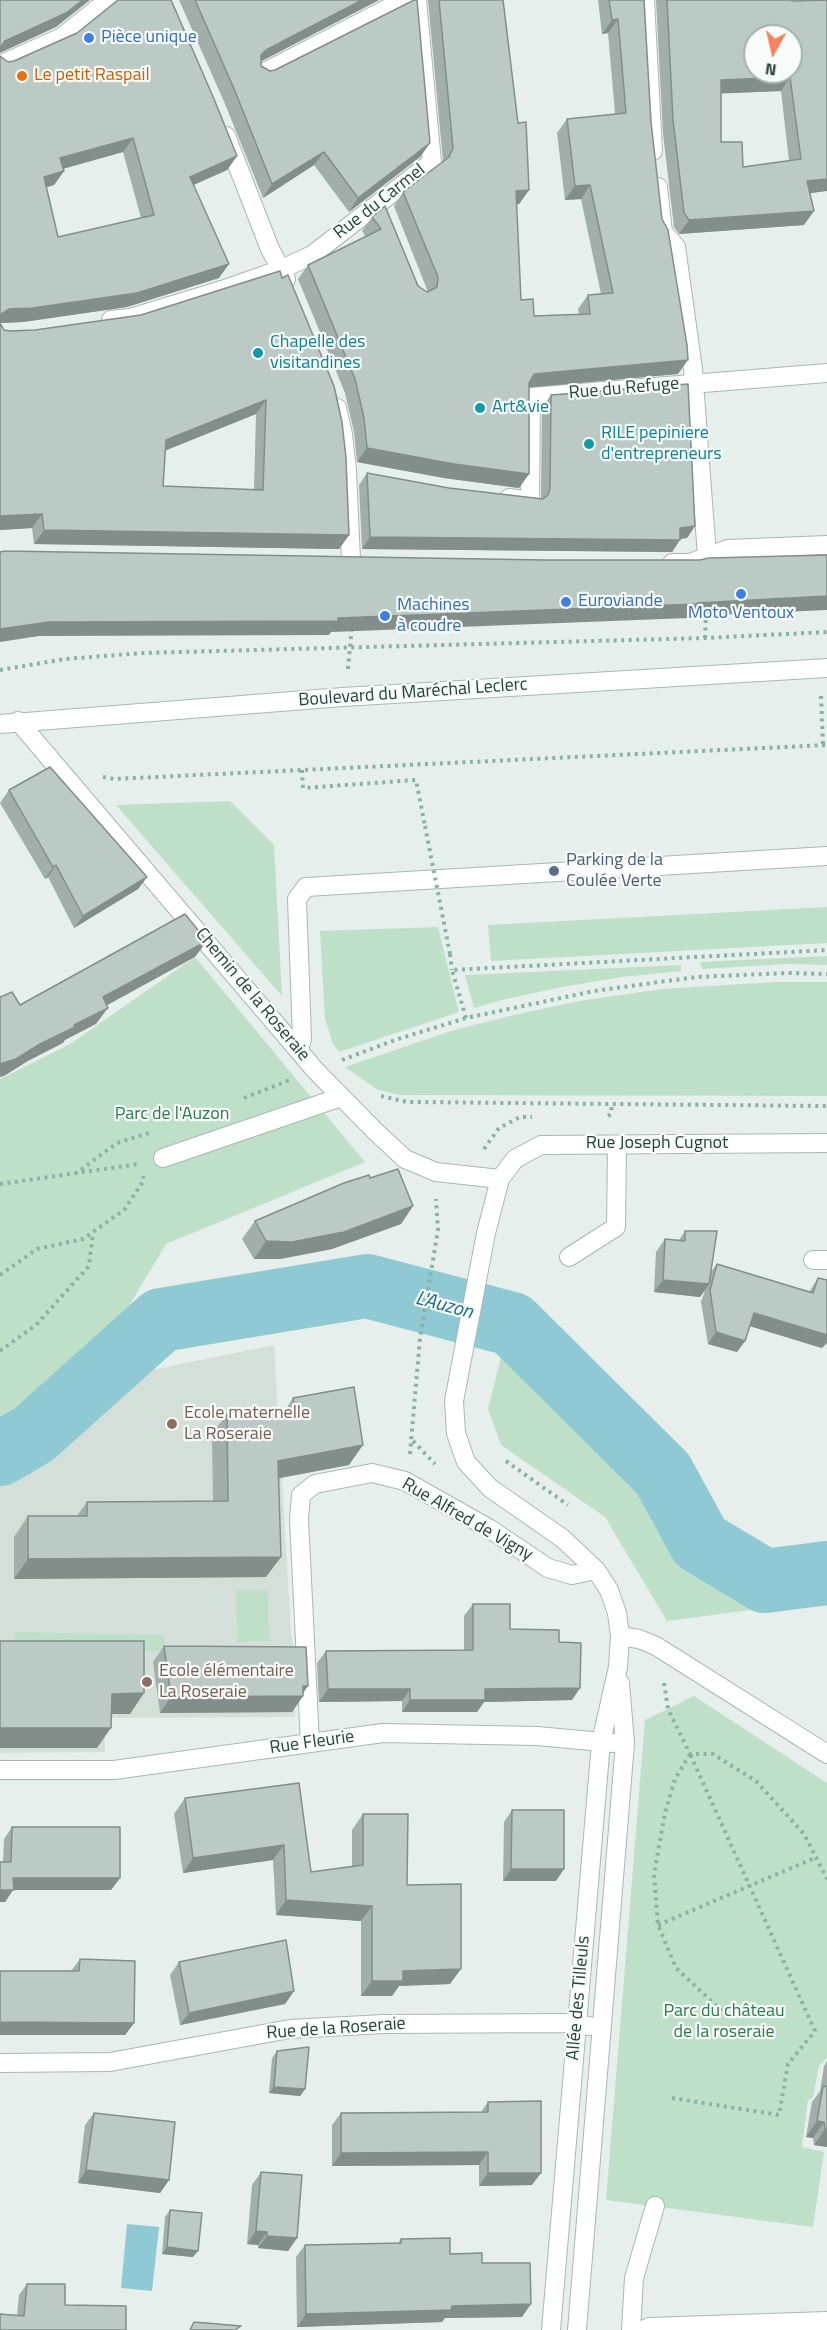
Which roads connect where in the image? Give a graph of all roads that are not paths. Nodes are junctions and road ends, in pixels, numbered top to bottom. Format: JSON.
{"nodes":[{"id":1,"x":108,"y":0,"type":"edge"},
{"id":2,"x":415,"y":0,"type":"edge"},
{"id":3,"x":645,"y":0,"type":"edge"},
{"id":4,"x":0,"y":65,"type":"edge"},
{"id":5,"x":261,"y":74,"type":"edge"},
{"id":6,"x":219,"y":118,"type":"edge"},
{"id":7,"x":380,"y":202,"type":"junction"},
{"id":8,"x":389,"y":223,"type":"edge"},
{"id":9,"x":282,"y":269,"type":"junction"},
{"id":10,"x":291,"y":291,"type":"edge"},
{"id":11,"x":95,"y":323,"type":"edge"},
{"id":12,"x":827,"y":373,"type":"edge"},
{"id":13,"x":694,"y":382,"type":"junction"},
{"id":14,"x":330,"y":387,"type":"edge"},
{"id":15,"x":347,"y":471,"type":"junction"},
{"id":16,"x":368,"y":475,"type":"edge"},
{"id":17,"x":497,"y":496,"type":"edge"},
{"id":18,"x":827,"y":545,"type":"edge"},
{"id":19,"x":707,"y":556,"type":"junction"},
{"id":20,"x":374,"y":561,"type":"edge"},
{"id":21,"x":657,"y":562,"type":"edge"},
{"id":22,"x":823,"y":668,"type":"edge"},
{"id":23,"x":9,"y":723,"type":"edge"},
{"id":24,"x":827,"y":856,"type":"edge"},
{"id":25,"x":299,"y":1050,"type":"junction"},
{"id":26,"x":340,"y":1096,"type":"junction"},
{"id":27,"x":827,"y":1143,"type":"edge"},
{"id":28,"x":617,"y":1145,"type":"junction"},
{"id":29,"x":163,"y":1158,"type":"road end"},
{"id":30,"x":500,"y":1179,"type":"junction"},
{"id":31,"x":569,"y":1257,"type":"dead end"},
{"id":32,"x":596,"y":1570,"type":"junction"},
{"id":33,"x":620,"y":1636,"type":"junction"},
{"id":34,"x":618,"y":1667,"type":"junction"},
{"id":35,"x":601,"y":1742,"type":"junction"},
{"id":36,"x":310,"y":1743,"type":"junction"},
{"id":37,"x":625,"y":1743,"type":"junction"},
{"id":38,"x":827,"y":1754,"type":"edge"},
{"id":39,"x":0,"y":1770,"type":"edge"},
{"id":40,"x":577,"y":2025,"type":"junction"},
{"id":41,"x":602,"y":2027,"type":"junction"},
{"id":42,"x":0,"y":2063,"type":"edge"},
{"id":43,"x":655,"y":2206,"type":"dead end"},
{"id":44,"x":827,"y":2321,"type":"edge"},
{"id":45,"x":551,"y":2330,"type":"edge"},
{"id":46,"x":577,"y":2330,"type":"edge"},
{"id":47,"x":631,"y":2330,"type":"edge"},
{"id":48,"x":644,"y":2330,"type":"edge"}],
"edges":[{"from":1,"to":4,"type":"street"},
{"from":2,"to":5,"type":"street"},
{"from":2,"to":7,"type":"street","name":"Rue du Carmel"},
{"from":3,"to":13,"type":"street"},
{"from":6,"to":9,"type":"street"},
{"from":7,"to":8,"type":"street"},
{"from":7,"to":9,"type":"street","name":"Rue du Carmel"},
{"from":9,"to":10,"type":"street"},
{"from":9,"to":11,"type":"street","name":"Rue du Carmel"},
{"from":12,"to":13,"type":"street","name":"Rue du Refuge"},
{"from":13,"to":17,"type":"street","name":"Rue du Refuge"},
{"from":13,"to":19,"type":"street"},
{"from":14,"to":15,"type":"street"},
{"from":15,"to":16,"type":"street"},
{"from":15,"to":20,"type":"street"},
{"from":18,"to":19,"type":"street"},
{"from":19,"to":21,"type":"street"},
{"from":22,"to":23,"type":"street","name":"Boulevard du Maréchal Leclerc"},
{"from":23,"to":25,"type":"street","name":"Chemin de la Roseraie"},
{"from":24,"to":25,"type":"street"},
{"from":25,"to":26,"type":"street","name":"Chemin de la Roseraie"},
{"from":26,"to":29,"type":"street"},
{"from":26,"to":30,"type":"street","name":"Chemin de la Roseraie"},
{"from":27,"to":28,"type":"street","name":"Rue Joseph Cugnot"},
{"from":28,"to":30,"type":"street","name":"Rue Joseph Cugnot"},
{"from":28,"to":31,"type":"street"},
{"from":30,"to":32,"type":"street","name":"Allée des Tilleuls"},
{"from":32,"to":33,"type":"street","name":"Allée des Tilleuls"},
{"from":32,"to":36,"type":"street","name":"Rue Alfred de Vigny"},
{"from":33,"to":34,"type":"street","name":"Allée des Tilleuls"},
{"from":33,"to":38,"type":"street"},
{"from":34,"to":35,"type":"street","name":"Allée des Tilleuls"},
{"from":34,"to":37,"type":"street","name":"Allée des Tilleuls"},
{"from":35,"to":36,"type":"street","name":"Rue Fleurie"},
{"from":35,"to":37,"type":"street","name":"Rue Fleurie"},
{"from":35,"to":40,"type":"street","name":"Allée des Tilleuls"},
{"from":36,"to":39,"type":"street","name":"Rue Fleurie"},
{"from":37,"to":41,"type":"street","name":"Allée des Tilleuls"},
{"from":40,"to":41,"type":"street","name":"Rue de la Roseraie"},
{"from":40,"to":42,"type":"street","name":"Rue de la Roseraie"},
{"from":40,"to":45,"type":"street","name":"Allée des Tilleuls"},
{"from":41,"to":46,"type":"street","name":"Allée des Tilleuls"},
{"from":43,"to":47,"type":"street"},
{"from":44,"to":48,"type":"street"}]}
